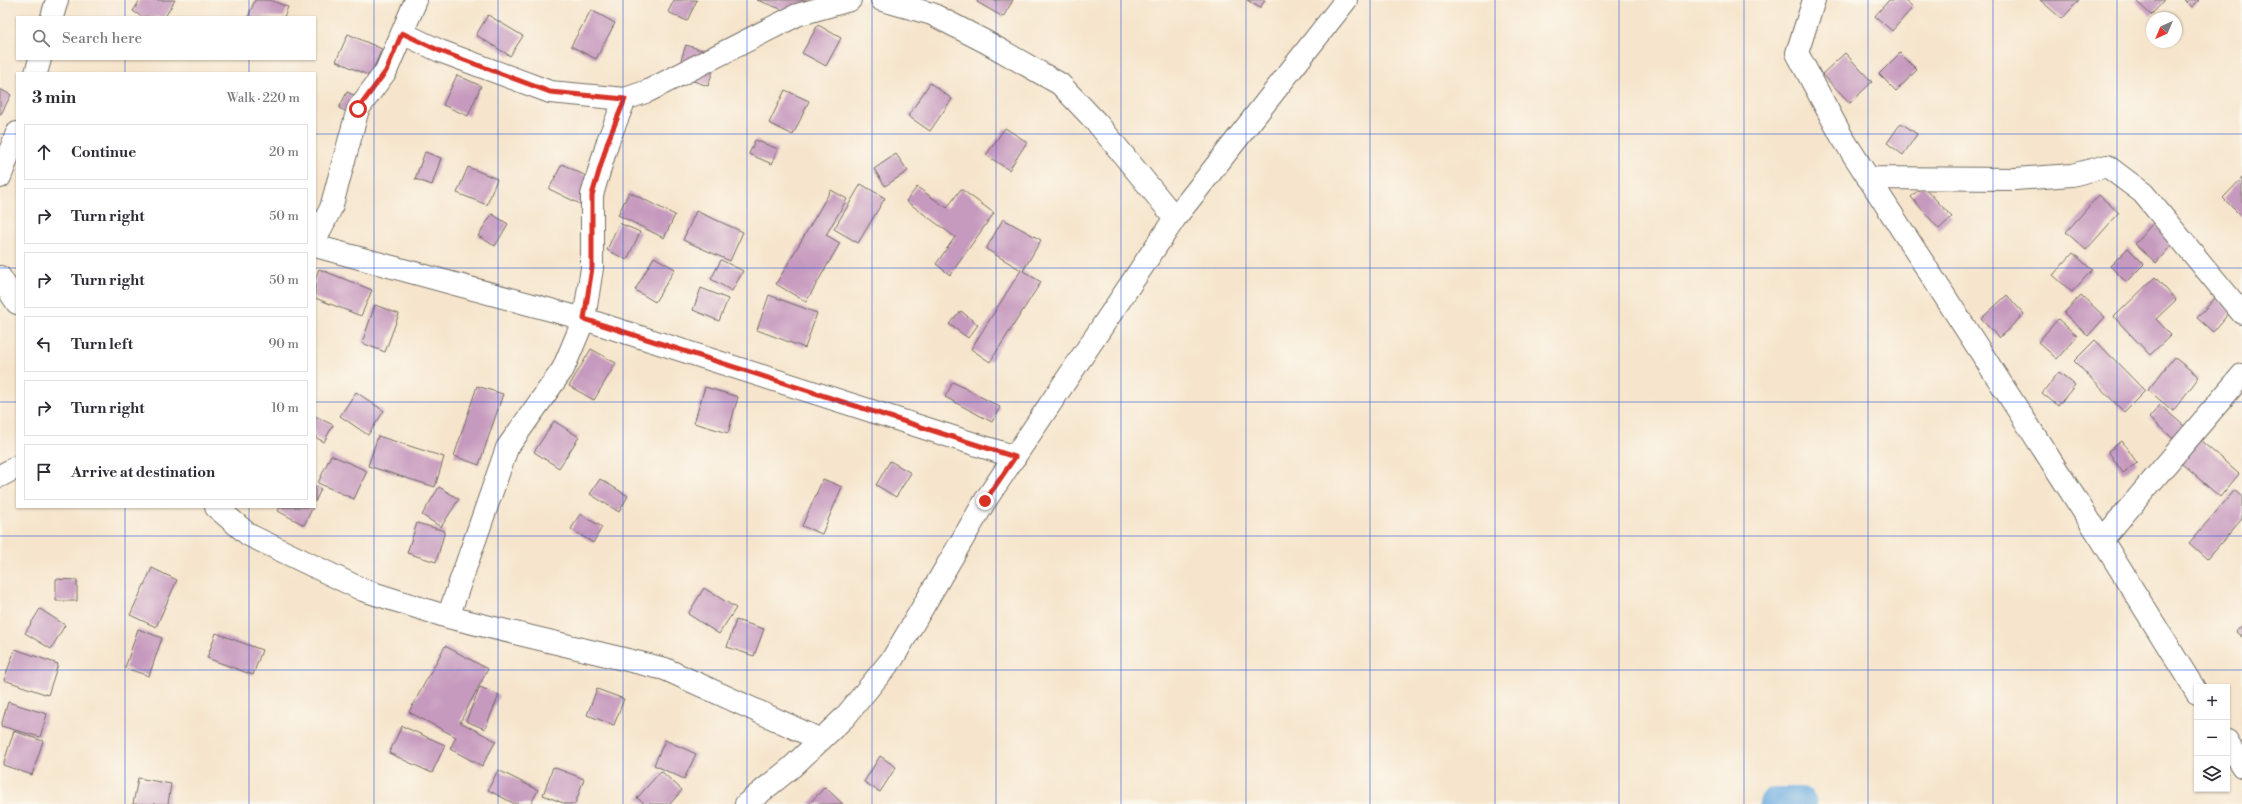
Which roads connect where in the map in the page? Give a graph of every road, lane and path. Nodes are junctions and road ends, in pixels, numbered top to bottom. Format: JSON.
{"nodes":[{"id":1,"x":57,"y":0,"type":"edge"},
{"id":2,"x":416,"y":0,"type":"edge"},
{"id":3,"x":850,"y":0,"type":"edge"},
{"id":4,"x":882,"y":0,"type":"edge"},
{"id":5,"x":1346,"y":0,"type":"edge"},
{"id":6,"x":1814,"y":0,"type":"edge"},
{"id":7,"x":52,"y":16,"type":"edge"},
{"id":8,"x":402,"y":33,"type":"junction"},
{"id":9,"x":40,"y":60,"type":"edge"},
{"id":10,"x":36,"y":72,"type":"edge"},
{"id":11,"x":625,"y":99,"type":"junction"},
{"id":12,"x":16,"y":136,"type":"edge"},
{"id":13,"x":0,"y":177,"type":"edge"},
{"id":14,"x":1868,"y":178,"type":"junction"},
{"id":15,"x":1176,"y":218,"type":"junction"},
{"id":16,"x":316,"y":238,"type":"edge"},
{"id":17,"x":316,"y":246,"type":"edge"},
{"id":18,"x":0,"y":276,"type":"edge"},
{"id":19,"x":16,"y":301,"type":"edge"},
{"id":20,"x":2242,"y":313,"type":"edge"},
{"id":21,"x":584,"y":319,"type":"junction"},
{"id":22,"x":2242,"y":375,"type":"edge"},
{"id":23,"x":1015,"y":457,"type":"junction"},
{"id":24,"x":16,"y":468,"type":"edge"},
{"id":25,"x":0,"y":476,"type":"edge"},
{"id":26,"x":217,"y":508,"type":"edge"},
{"id":27,"x":2102,"y":540,"type":"junction"},
{"id":28,"x":448,"y":617,"type":"junction"},
{"id":29,"x":2194,"y":688,"type":"edge"},
{"id":30,"x":821,"y":740,"type":"junction"},
{"id":31,"x":2230,"y":746,"type":"edge"},
{"id":32,"x":2242,"y":766,"type":"edge"},
{"id":33,"x":746,"y":804,"type":"edge"}],
"edges":[{"from":1,"to":7,"type":"street"},
{"from":2,"to":8,"type":"street"},
{"from":3,"to":11,"type":"street"},
{"from":4,"to":15,"type":"street"},
{"from":5,"to":15,"type":"street"},
{"from":6,"to":14,"type":"street"},
{"from":8,"to":11,"type":"street"},
{"from":8,"to":16,"type":"street"},
{"from":9,"to":10,"type":"street"},
{"from":11,"to":21,"type":"street"},
{"from":12,"to":13,"type":"street"},
{"from":14,"to":20,"type":"street"},
{"from":14,"to":27,"type":"street"},
{"from":15,"to":23,"type":"street"},
{"from":17,"to":21,"type":"street"},
{"from":18,"to":19,"type":"street"},
{"from":21,"to":23,"type":"street"},
{"from":21,"to":28,"type":"street"},
{"from":22,"to":27,"type":"street"},
{"from":23,"to":30,"type":"street"},
{"from":24,"to":25,"type":"street"},
{"from":26,"to":28,"type":"street"},
{"from":27,"to":29,"type":"street"},
{"from":28,"to":30,"type":"street"},
{"from":30,"to":33,"type":"street"},
{"from":31,"to":32,"type":"street"}]}
